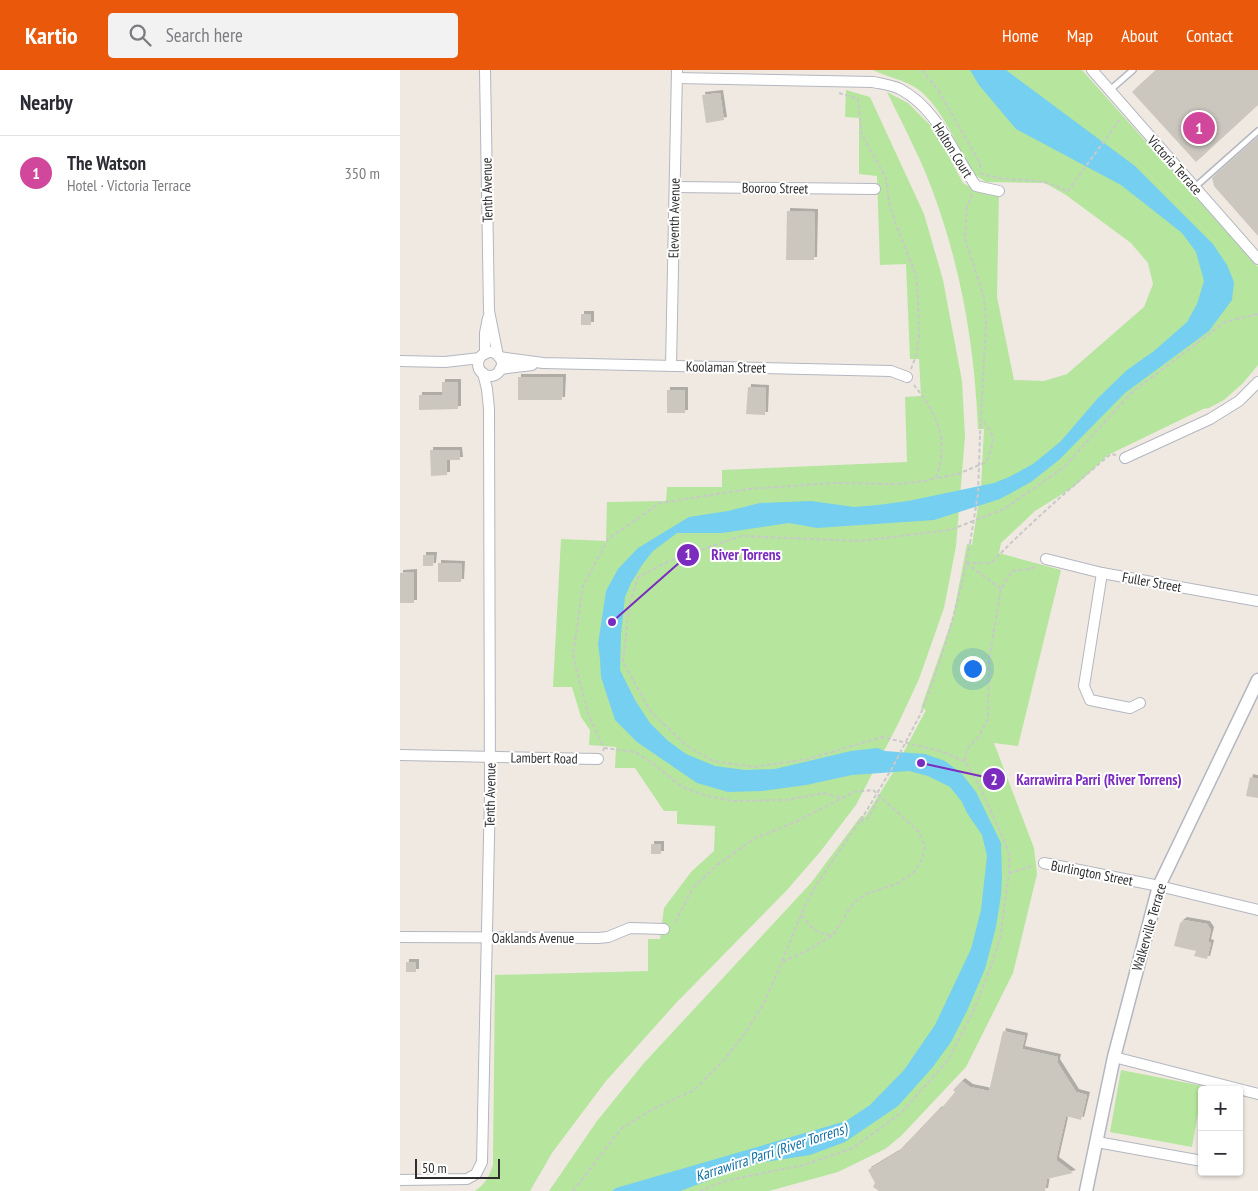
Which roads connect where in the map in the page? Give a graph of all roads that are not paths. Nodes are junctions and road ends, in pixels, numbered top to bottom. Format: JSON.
{"nodes":[{"id":1,"x":485,"y":70,"type":"edge"},
{"id":2,"x":1092,"y":70,"type":"edge"},
{"id":3,"x":1133,"y":70,"type":"edge"},
{"id":4,"x":677,"y":74,"type":"edge"},
{"id":5,"x":1110,"y":90,"type":"junction"},
{"id":6,"x":1258,"y":131,"type":"edge"},
{"id":7,"x":675,"y":187,"type":"junction"},
{"id":8,"x":1195,"y":187,"type":"junction"},
{"id":9,"x":875,"y":189,"type":"dead end"},
{"id":10,"x":999,"y":191,"type":"dead end"},
{"id":11,"x":1258,"y":259,"type":"edge"},
{"id":12,"x":489,"y":311,"type":"junction"},
{"id":13,"x":499,"y":357,"type":"junction"},
{"id":14,"x":400,"y":361,"type":"edge"},
{"id":15,"x":482,"y":363,"type":"junction"},
{"id":16,"x":543,"y":363,"type":"junction"},
{"id":17,"x":671,"y":366,"type":"junction"},
{"id":18,"x":498,"y":371,"type":"junction"},
{"id":19,"x":907,"y":377,"type":"road end"},
{"id":20,"x":1258,"y":382,"type":"edge"},
{"id":21,"x":489,"y":409,"type":"junction"},
{"id":22,"x":1125,"y":458,"type":"road end"},
{"id":23,"x":1046,"y":559,"type":"road end"},
{"id":24,"x":1102,"y":573,"type":"junction"},
{"id":25,"x":1258,"y":601,"type":"edge"},
{"id":26,"x":1258,"y":680,"type":"edge"},
{"id":27,"x":1140,"y":703,"type":"dead end"},
{"id":28,"x":400,"y":755,"type":"edge"},
{"id":29,"x":490,"y":757,"type":"junction"},
{"id":30,"x":598,"y":759,"type":"road end"},
{"id":31,"x":1044,"y":863,"type":"road end"},
{"id":32,"x":1159,"y":886,"type":"junction"},
{"id":33,"x":1258,"y":910,"type":"edge"},
{"id":34,"x":664,"y":929,"type":"road end"},
{"id":35,"x":400,"y":937,"type":"edge"},
{"id":36,"x":486,"y":938,"type":"junction"},
{"id":37,"x":1114,"y":1057,"type":"junction"},
{"id":38,"x":1258,"y":1094,"type":"edge"},
{"id":39,"x":1097,"y":1142,"type":"junction"},
{"id":40,"x":1198,"y":1161,"type":"edge"},
{"id":41,"x":400,"y":1180,"type":"edge"},
{"id":42,"x":1086,"y":1191,"type":"edge"}],
"edges":[{"from":1,"to":12,"type":"street","name":"Tenth Avenue"},
{"from":2,"to":5,"type":"street","name":"Victoria Terrace"},
{"from":3,"to":5,"type":"lane"},
{"from":4,"to":7,"type":"street","name":"Eleventh Avenue"},
{"from":4,"to":10,"type":"street","name":"Holton Court"},
{"from":5,"to":8,"type":"street","name":"Victoria Terrace"},
{"from":6,"to":8,"type":"lane"},
{"from":7,"to":9,"type":"street","name":"Booroo Street"},
{"from":7,"to":17,"type":"street","name":"Eleventh Avenue"},
{"from":8,"to":11,"type":"street","name":"Victoria Terrace"},
{"from":12,"to":13,"type":"street","name":"Tenth Avenue"},
{"from":12,"to":15,"type":"street","name":"Tenth Avenue"},
{"from":13,"to":15,"type":"street","name":"Koolaman Street"},
{"from":13,"to":16,"type":"street","name":"Koolaman Street"},
{"from":13,"to":18,"type":"street","name":"Tenth Avenue"},
{"from":14,"to":15,"type":"street"},
{"from":15,"to":18,"type":"street","name":"Koolaman Street"},
{"from":15,"to":21,"type":"street","name":"Tenth Avenue"},
{"from":16,"to":17,"type":"street","name":"Koolaman Street"},
{"from":16,"to":18,"type":"street","name":"Koolaman Street"},
{"from":17,"to":19,"type":"street","name":"Koolaman Street"},
{"from":18,"to":21,"type":"street","name":"Tenth Avenue"},
{"from":20,"to":22,"type":"street"},
{"from":21,"to":29,"type":"street","name":"Tenth Avenue"},
{"from":23,"to":24,"type":"street","name":"Fuller Street"},
{"from":24,"to":25,"type":"street","name":"Fuller Street"},
{"from":24,"to":27,"type":"street"},
{"from":26,"to":32,"type":"street","name":"Walkerville Terrace"},
{"from":28,"to":29,"type":"street","name":"Lambert Road"},
{"from":29,"to":30,"type":"street","name":"Lambert Road"},
{"from":29,"to":36,"type":"street","name":"Tenth Avenue"},
{"from":31,"to":32,"type":"street","name":"Burlington Street"},
{"from":32,"to":33,"type":"street","name":"Burlington Street"},
{"from":32,"to":37,"type":"street","name":"Walkerville Terrace"},
{"from":34,"to":36,"type":"street","name":"Oaklands Avenue"},
{"from":35,"to":36,"type":"street","name":"Oaklands Avenue"},
{"from":36,"to":41,"type":"street","name":"Tenth Avenue"},
{"from":37,"to":38,"type":"street"},
{"from":37,"to":39,"type":"street","name":"Walkerville Terrace"},
{"from":39,"to":40,"type":"street"},
{"from":39,"to":42,"type":"street","name":"Walkerville Terrace"}]}
